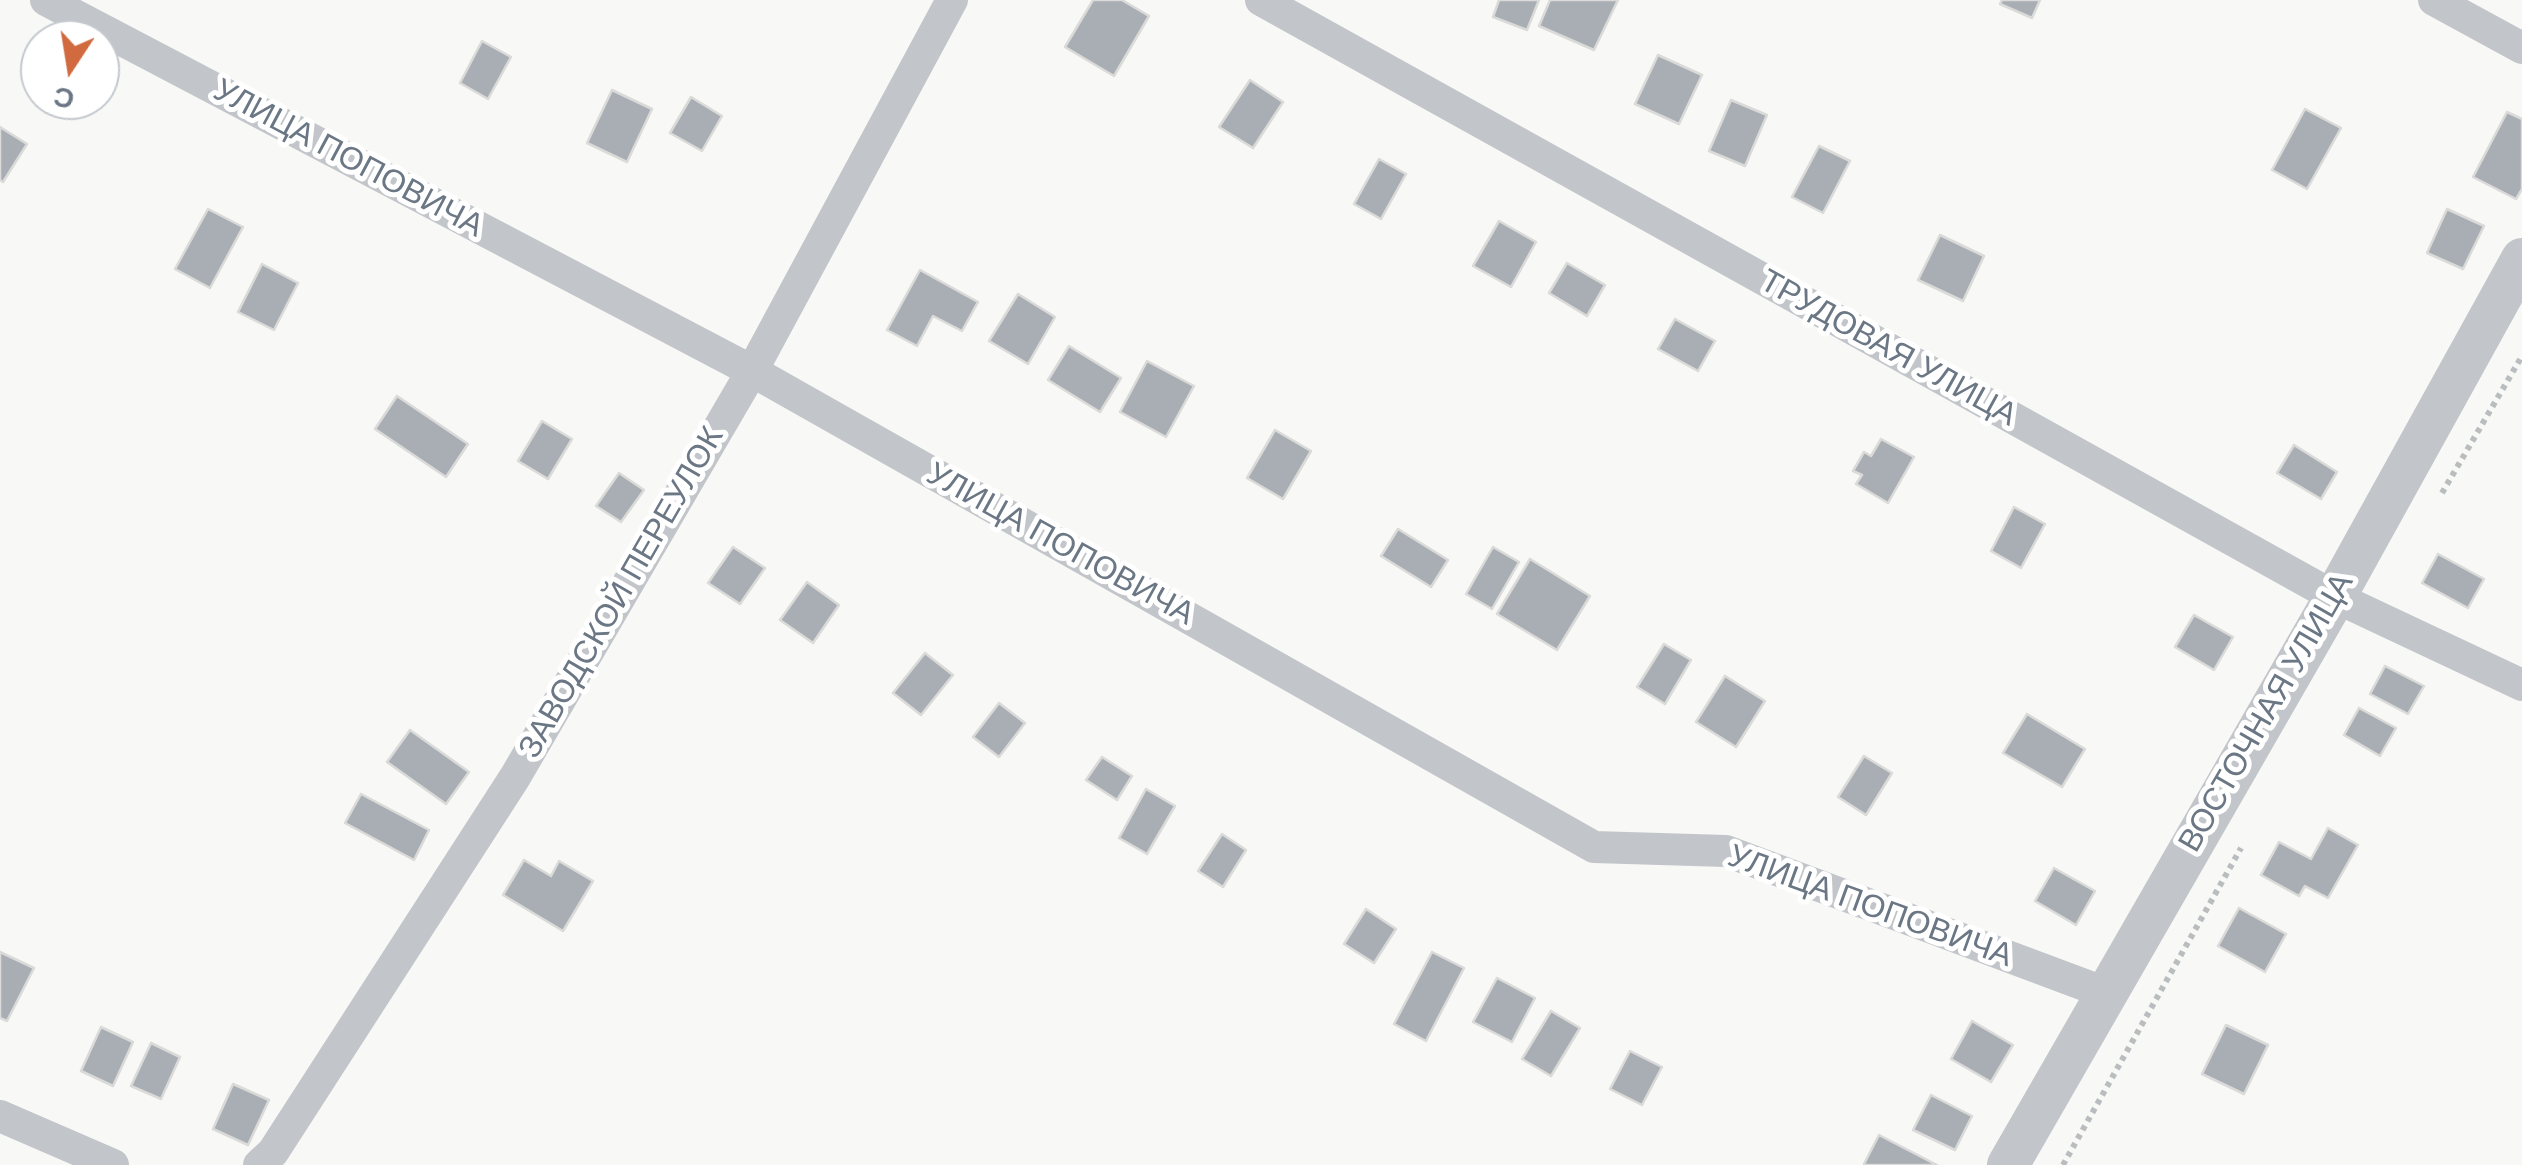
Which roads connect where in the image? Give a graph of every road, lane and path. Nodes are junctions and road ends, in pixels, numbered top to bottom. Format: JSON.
{"nodes":[{"id":1,"x":46,"y":0,"type":"edge"},
{"id":2,"x":952,"y":0,"type":"edge"},
{"id":3,"x":1261,"y":0,"type":"edge"},
{"id":4,"x":2434,"y":0,"type":"edge"},
{"id":5,"x":2522,"y":48,"type":"edge"},
{"id":6,"x":2522,"y":259,"type":"edge"},
{"id":7,"x":752,"y":371,"type":"junction"},
{"id":8,"x":2334,"y":597,"type":"junction"},
{"id":9,"x":2522,"y":685,"type":"edge"},
{"id":10,"x":2106,"y":993,"type":"junction"},
{"id":11,"x":0,"y":1116,"type":"edge"},
{"id":12,"x":113,"y":1165,"type":"edge"},
{"id":13,"x":259,"y":1165,"type":"edge"},
{"id":14,"x":2008,"y":1165,"type":"edge"}],
"edges":[{"from":1,"to":7,"type":"street","name":"УЛИЦА ПОПОВИЧА"},
{"from":2,"to":7,"type":"street","name":"ЗАВОДСКОЙ ПЕРЕУЛОК"},
{"from":3,"to":8,"type":"street","name":"ТРУДОВАЯ УЛИЦА"},
{"from":4,"to":5,"type":"street"},
{"from":6,"to":8,"type":"street","name":"ВОСТОЧНАЯ УЛИЦА"},
{"from":7,"to":10,"type":"street","name":"УЛИЦА ПОПОВИЧА"},
{"from":7,"to":13,"type":"street","name":"ЗАВОДСКОЙ ПЕРЕУЛОК"},
{"from":8,"to":9,"type":"street","name":"ТРУДОВАЯ УЛИЦА"},
{"from":8,"to":10,"type":"street","name":"ВОСТОЧНАЯ УЛИЦА"},
{"from":10,"to":14,"type":"street","name":"ВОСТОЧНАЯ УЛИЦА"},
{"from":11,"to":12,"type":"street"}]}
